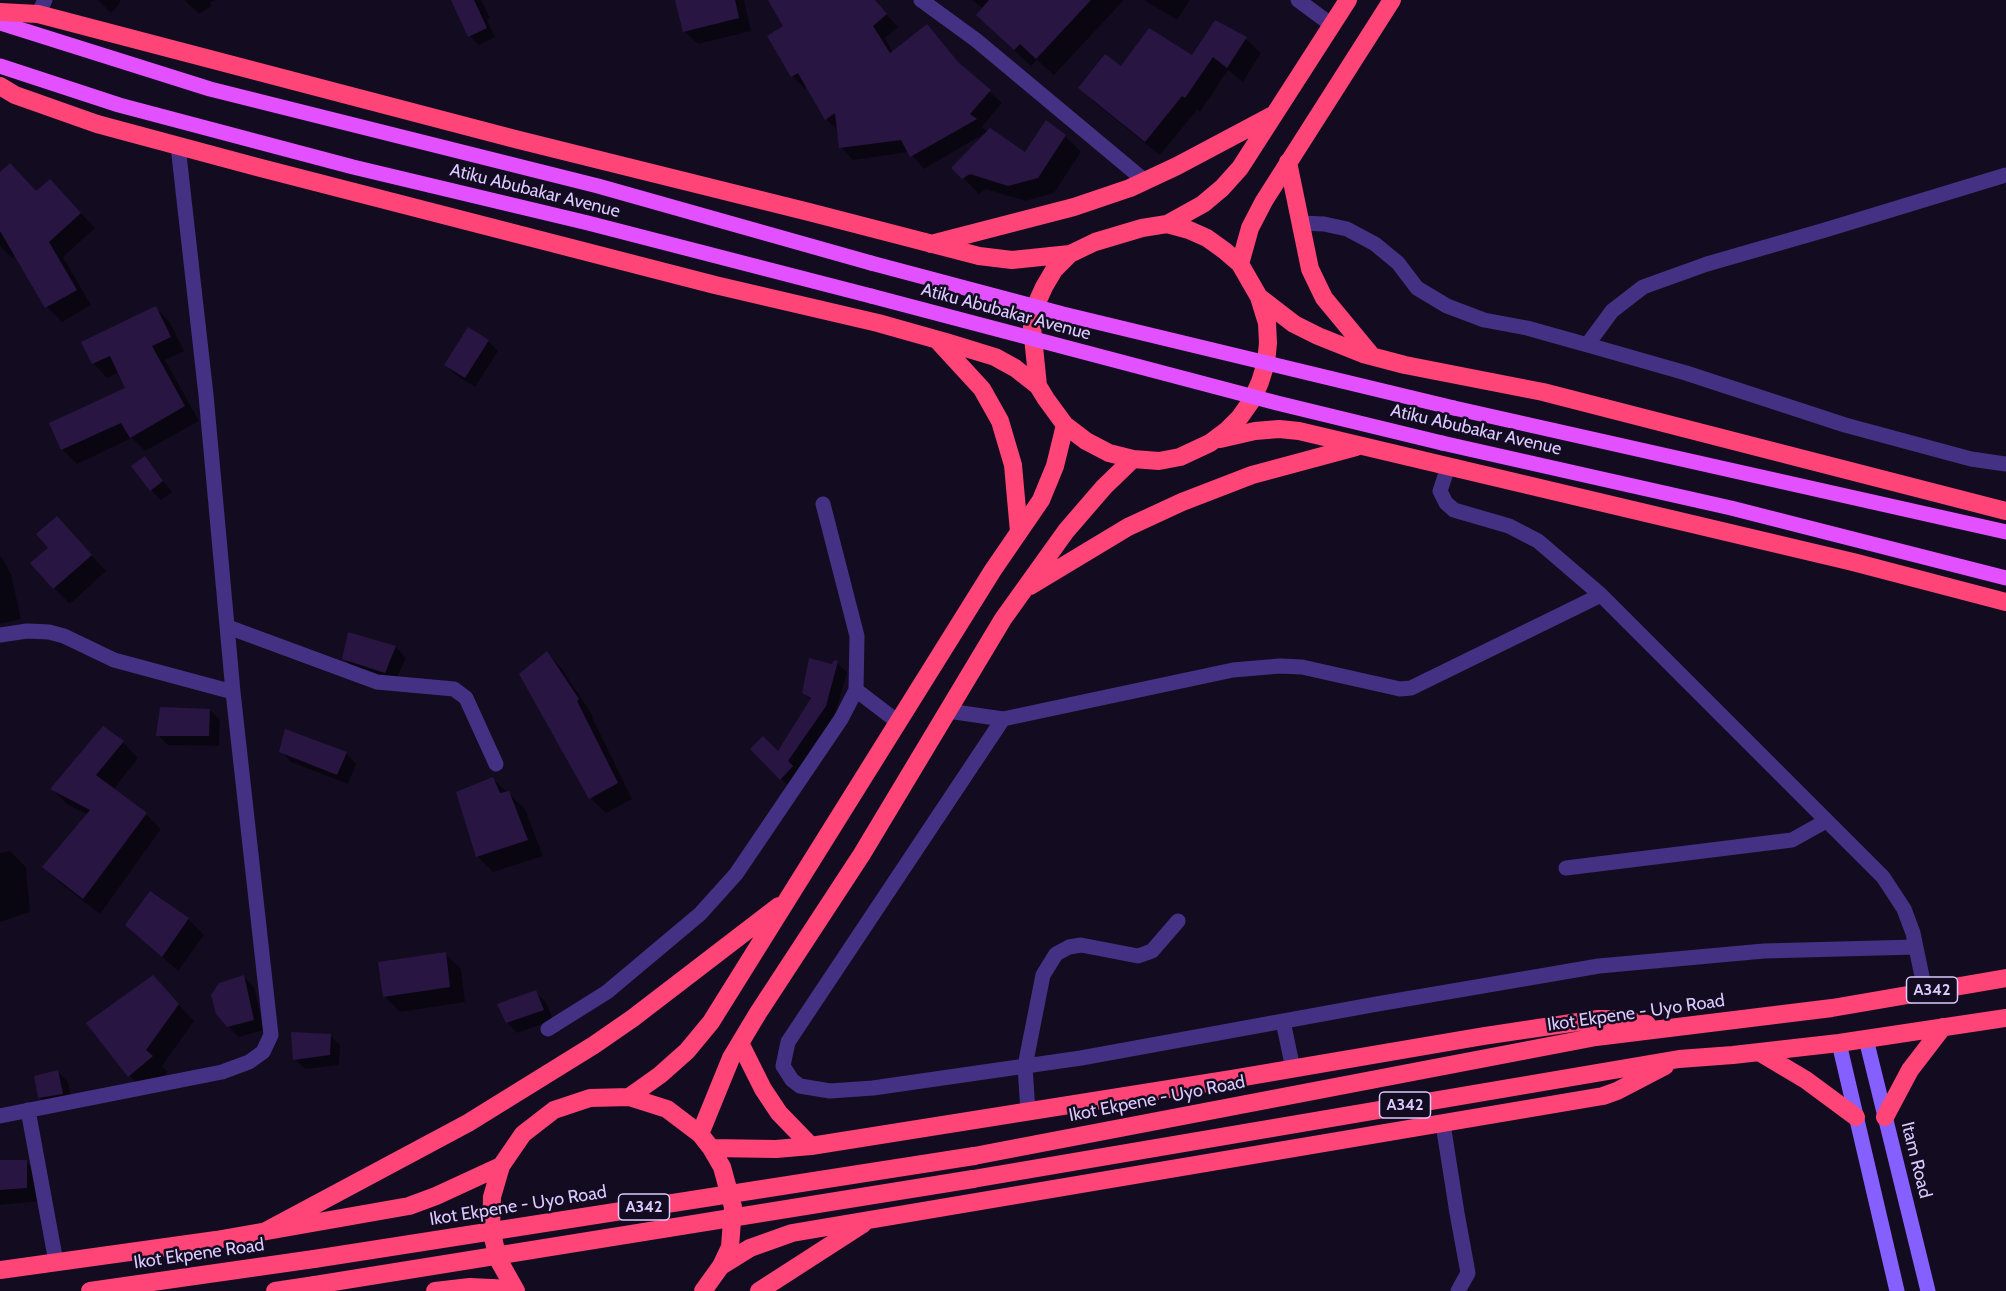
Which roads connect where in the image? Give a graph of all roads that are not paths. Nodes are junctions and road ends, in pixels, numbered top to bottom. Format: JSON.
{"nodes":[{"id":1,"x":921,"y":0,"type":"edge"},
{"id":2,"x":1298,"y":0,"type":"edge"},
{"id":3,"x":1348,"y":0,"type":"edge"},
{"id":4,"x":1392,"y":0,"type":"edge"},
{"id":5,"x":42,"y":7,"type":"edge"},
{"id":6,"x":0,"y":12,"type":"edge"},
{"id":7,"x":0,"y":23,"type":"edge"},
{"id":8,"x":1333,"y":26,"type":"junction"},
{"id":9,"x":0,"y":66,"type":"edge"},
{"id":10,"x":0,"y":86,"type":"edge"},
{"id":11,"x":1273,"y":115,"type":"junction"},
{"id":12,"x":178,"y":146,"type":"junction"},
{"id":13,"x":1288,"y":162,"type":"junction"},
{"id":14,"x":2006,"y":175,"type":"edge"},
{"id":15,"x":1145,"y":181,"type":"junction"},
{"id":16,"x":1300,"y":223,"type":"junction"},
{"id":17,"x":1167,"y":224,"type":"junction"},
{"id":18,"x":929,"y":244,"type":"junction"},
{"id":19,"x":1070,"y":254,"type":"junction"},
{"id":20,"x":1240,"y":264,"type":"junction"},
{"id":21,"x":1259,"y":297,"type":"junction"},
{"id":22,"x":936,"y":339,"type":"junction"},
{"id":23,"x":1587,"y":345,"type":"junction"},
{"id":24,"x":1372,"y":356,"type":"junction"},
{"id":25,"x":1038,"y":386,"type":"junction"},
{"id":26,"x":1065,"y":425,"type":"junction"},
{"id":27,"x":1210,"y":443,"type":"junction"},
{"id":28,"x":1360,"y":446,"type":"junction"},
{"id":29,"x":1133,"y":459,"type":"junction"},
{"id":30,"x":2006,"y":464,"type":"edge"},
{"id":31,"x":1448,"y":467,"type":"junction"},
{"id":32,"x":824,"y":504,"type":"dead end"},
{"id":33,"x":2006,"y":511,"type":"edge"},
{"id":34,"x":1019,"y":532,"type":"junction"},
{"id":35,"x":2006,"y":532,"type":"edge"},
{"id":36,"x":2006,"y":579,"type":"edge"},
{"id":37,"x":1024,"y":590,"type":"junction"},
{"id":38,"x":1600,"y":595,"type":"junction"},
{"id":39,"x":2006,"y":602,"type":"edge"},
{"id":40,"x":228,"y":627,"type":"junction"},
{"id":41,"x":0,"y":635,"type":"edge"},
{"id":42,"x":856,"y":690,"type":"junction"},
{"id":43,"x":233,"y":692,"type":"junction"},
{"id":44,"x":948,"y":711,"type":"junction"},
{"id":45,"x":1003,"y":719,"type":"junction"},
{"id":46,"x":898,"y":722,"type":"junction"},
{"id":47,"x":496,"y":764,"type":"dead end"},
{"id":48,"x":1826,"y":821,"type":"junction"},
{"id":49,"x":1566,"y":867,"type":"dead end"},
{"id":50,"x":789,"y":898,"type":"junction"},
{"id":51,"x":1178,"y":921,"type":"dead end"},
{"id":52,"x":1916,"y":947,"type":"junction"},
{"id":53,"x":2006,"y":978,"type":"edge"},
{"id":54,"x":1925,"y":991,"type":"junction"},
{"id":55,"x":2006,"y":1018,"type":"edge"},
{"id":56,"x":1283,"y":1021,"type":"junction"},
{"id":57,"x":1942,"y":1027,"type":"junction"},
{"id":58,"x":1670,"y":1028,"type":"junction"},
{"id":59,"x":548,"y":1029,"type":"dead end"},
{"id":60,"x":1866,"y":1039,"type":"junction"},
{"id":61,"x":740,"y":1042,"type":"junction"},
{"id":62,"x":1839,"y":1043,"type":"junction"},
{"id":63,"x":1759,"y":1052,"type":"junction"},
{"id":64,"x":1679,"y":1059,"type":"junction"},
{"id":65,"x":1025,"y":1066,"type":"junction"},
{"id":66,"x":1293,"y":1069,"type":"junction"},
{"id":67,"x":629,"y":1097,"type":"junction"},
{"id":68,"x":28,"y":1110,"type":"junction"},
{"id":69,"x":1028,"y":1112,"type":"junction"},
{"id":70,"x":0,"y":1116,"type":"edge"},
{"id":71,"x":1856,"y":1117,"type":"junction"},
{"id":72,"x":1886,"y":1117,"type":"junction"},
{"id":73,"x":1443,"y":1124,"type":"junction"},
{"id":74,"x":700,"y":1134,"type":"junction"},
{"id":75,"x":811,"y":1146,"type":"junction"},
{"id":76,"x":711,"y":1148,"type":"junction"},
{"id":77,"x":501,"y":1166,"type":"junction"},
{"id":78,"x":870,"y":1220,"type":"junction"},
{"id":79,"x":266,"y":1231,"type":"junction"},
{"id":80,"x":314,"y":1259,"type":"joint"},
{"id":81,"x":56,"y":1262,"type":"junction"},
{"id":82,"x":721,"y":1266,"type":"junction"},
{"id":83,"x":0,"y":1270,"type":"edge"},
{"id":84,"x":515,"y":1290,"type":"edge"},
{"id":85,"x":90,"y":1291,"type":"edge"},
{"id":86,"x":275,"y":1291,"type":"edge"},
{"id":87,"x":435,"y":1291,"type":"edge"},
{"id":88,"x":703,"y":1291,"type":"edge"},
{"id":89,"x":759,"y":1291,"type":"edge"},
{"id":90,"x":1458,"y":1291,"type":"edge"},
{"id":91,"x":1897,"y":1291,"type":"edge"},
{"id":92,"x":1928,"y":1291,"type":"edge"}],
"edges":[{"from":1,"to":15,"type":"street"},
{"from":2,"to":8,"type":"street"},
{"from":3,"to":8,"type":"highway"},
{"from":4,"to":13,"type":"highway"},
{"from":5,"to":6,"type":"highway"},
{"from":5,"to":18,"type":"highway"},
{"from":7,"to":35,"type":"main road","name":"Atiku Abubakar Avenue","bridge":true},
{"from":8,"to":11,"type":"highway"},
{"from":9,"to":36,"type":"main road","name":"Atiku Abubakar Avenue","bridge":true},
{"from":10,"to":12,"type":"highway"},
{"from":11,"to":15,"type":"highway"},
{"from":11,"to":17,"type":"highway"},
{"from":12,"to":22,"type":"highway"},
{"from":12,"to":40,"type":"street"},
{"from":13,"to":16,"type":"highway"},
{"from":13,"to":20,"type":"highway"},
{"from":14,"to":23,"type":"street"},
{"from":15,"to":18,"type":"highway"},
{"from":16,"to":23,"type":"street"},
{"from":16,"to":24,"type":"highway"},
{"from":17,"to":19,"type":"highway"},
{"from":17,"to":20,"type":"highway"},
{"from":18,"to":19,"type":"highway"},
{"from":19,"to":25,"type":"highway"},
{"from":20,"to":21,"type":"highway"},
{"from":21,"to":24,"type":"highway"},
{"from":21,"to":27,"type":"highway"},
{"from":22,"to":25,"type":"highway"},
{"from":22,"to":34,"type":"highway"},
{"from":23,"to":30,"type":"street"},
{"from":24,"to":33,"type":"highway"},
{"from":25,"to":26,"type":"highway"},
{"from":26,"to":29,"type":"highway"},
{"from":26,"to":34,"type":"highway"},
{"from":27,"to":28,"type":"highway"},
{"from":27,"to":29,"type":"highway"},
{"from":28,"to":31,"type":"highway"},
{"from":28,"to":37,"type":"highway"},
{"from":29,"to":37,"type":"highway"},
{"from":31,"to":38,"type":"street"},
{"from":31,"to":39,"type":"highway"},
{"from":32,"to":42,"type":"street"},
{"from":34,"to":46,"type":"highway"},
{"from":37,"to":44,"type":"highway"},
{"from":38,"to":45,"type":"street"},
{"from":38,"to":48,"type":"street"},
{"from":40,"to":43,"type":"street"},
{"from":40,"to":47,"type":"street"},
{"from":41,"to":43,"type":"street"},
{"from":42,"to":46,"type":"street"},
{"from":42,"to":59,"type":"street"},
{"from":43,"to":68,"type":"street"},
{"from":44,"to":45,"type":"street"},
{"from":44,"to":61,"type":"highway"},
{"from":45,"to":65,"type":"street"},
{"from":46,"to":50,"type":"highway"},
{"from":48,"to":49,"type":"street"},
{"from":48,"to":52,"type":"street"},
{"from":50,"to":67,"type":"highway"},
{"from":50,"to":79,"type":"highway"},
{"from":51,"to":65,"type":"street"},
{"from":52,"to":54,"type":"street"},
{"from":52,"to":56,"type":"street"},
{"from":53,"to":54,"type":"highway","name":"Ikot Ekpene - Uyo Road","number":"A342"},
{"from":54,"to":58,"type":"highway","name":"Ikot Ekpene - Uyo Road","number":"A342"},
{"from":55,"to":57,"type":"highway","number":"A342"},
{"from":56,"to":65,"type":"street"},
{"from":56,"to":66,"type":"street"},
{"from":57,"to":60,"type":"highway","number":"A342"},
{"from":57,"to":72,"type":"highway"},
{"from":58,"to":66,"type":"highway"},
{"from":58,"to":80,"type":"highway","name":"Ikot Ekpene - Uyo Road","number":"A342","bridge":true},
{"from":60,"to":62,"type":"highway","number":"A342"},
{"from":60,"to":72,"type":"street","name":"Itam Road"},
{"from":61,"to":74,"type":"highway"},
{"from":61,"to":75,"type":"highway"},
{"from":62,"to":63,"type":"highway","number":"A342"},
{"from":62,"to":71,"type":"street"},
{"from":63,"to":64,"type":"highway","number":"A342"},
{"from":63,"to":71,"type":"highway"},
{"from":64,"to":73,"type":"highway"},
{"from":64,"to":86,"type":"highway","number":"A342","bridge":true},
{"from":65,"to":69,"type":"street"},
{"from":66,"to":69,"type":"highway"},
{"from":67,"to":74,"type":"highway"},
{"from":67,"to":77,"type":"highway"},
{"from":68,"to":70,"type":"street"},
{"from":68,"to":81,"type":"street"},
{"from":69,"to":75,"type":"highway"},
{"from":71,"to":91,"type":"street"},
{"from":72,"to":92,"type":"street","name":"Itam Road"},
{"from":73,"to":78,"type":"highway"},
{"from":73,"to":90,"type":"street"},
{"from":74,"to":76,"type":"highway"},
{"from":75,"to":76,"type":"highway"},
{"from":76,"to":82,"type":"highway"},
{"from":77,"to":79,"type":"highway"},
{"from":77,"to":84,"type":"highway"},
{"from":78,"to":82,"type":"highway"},
{"from":78,"to":89,"type":"highway"},
{"from":79,"to":81,"type":"highway"},
{"from":80,"to":85,"type":"highway","name":"Ikot Ekpene Road","number":"A342"},
{"from":81,"to":83,"type":"highway"},
{"from":82,"to":88,"type":"highway"},
{"from":84,"to":87,"type":"highway"}]}
